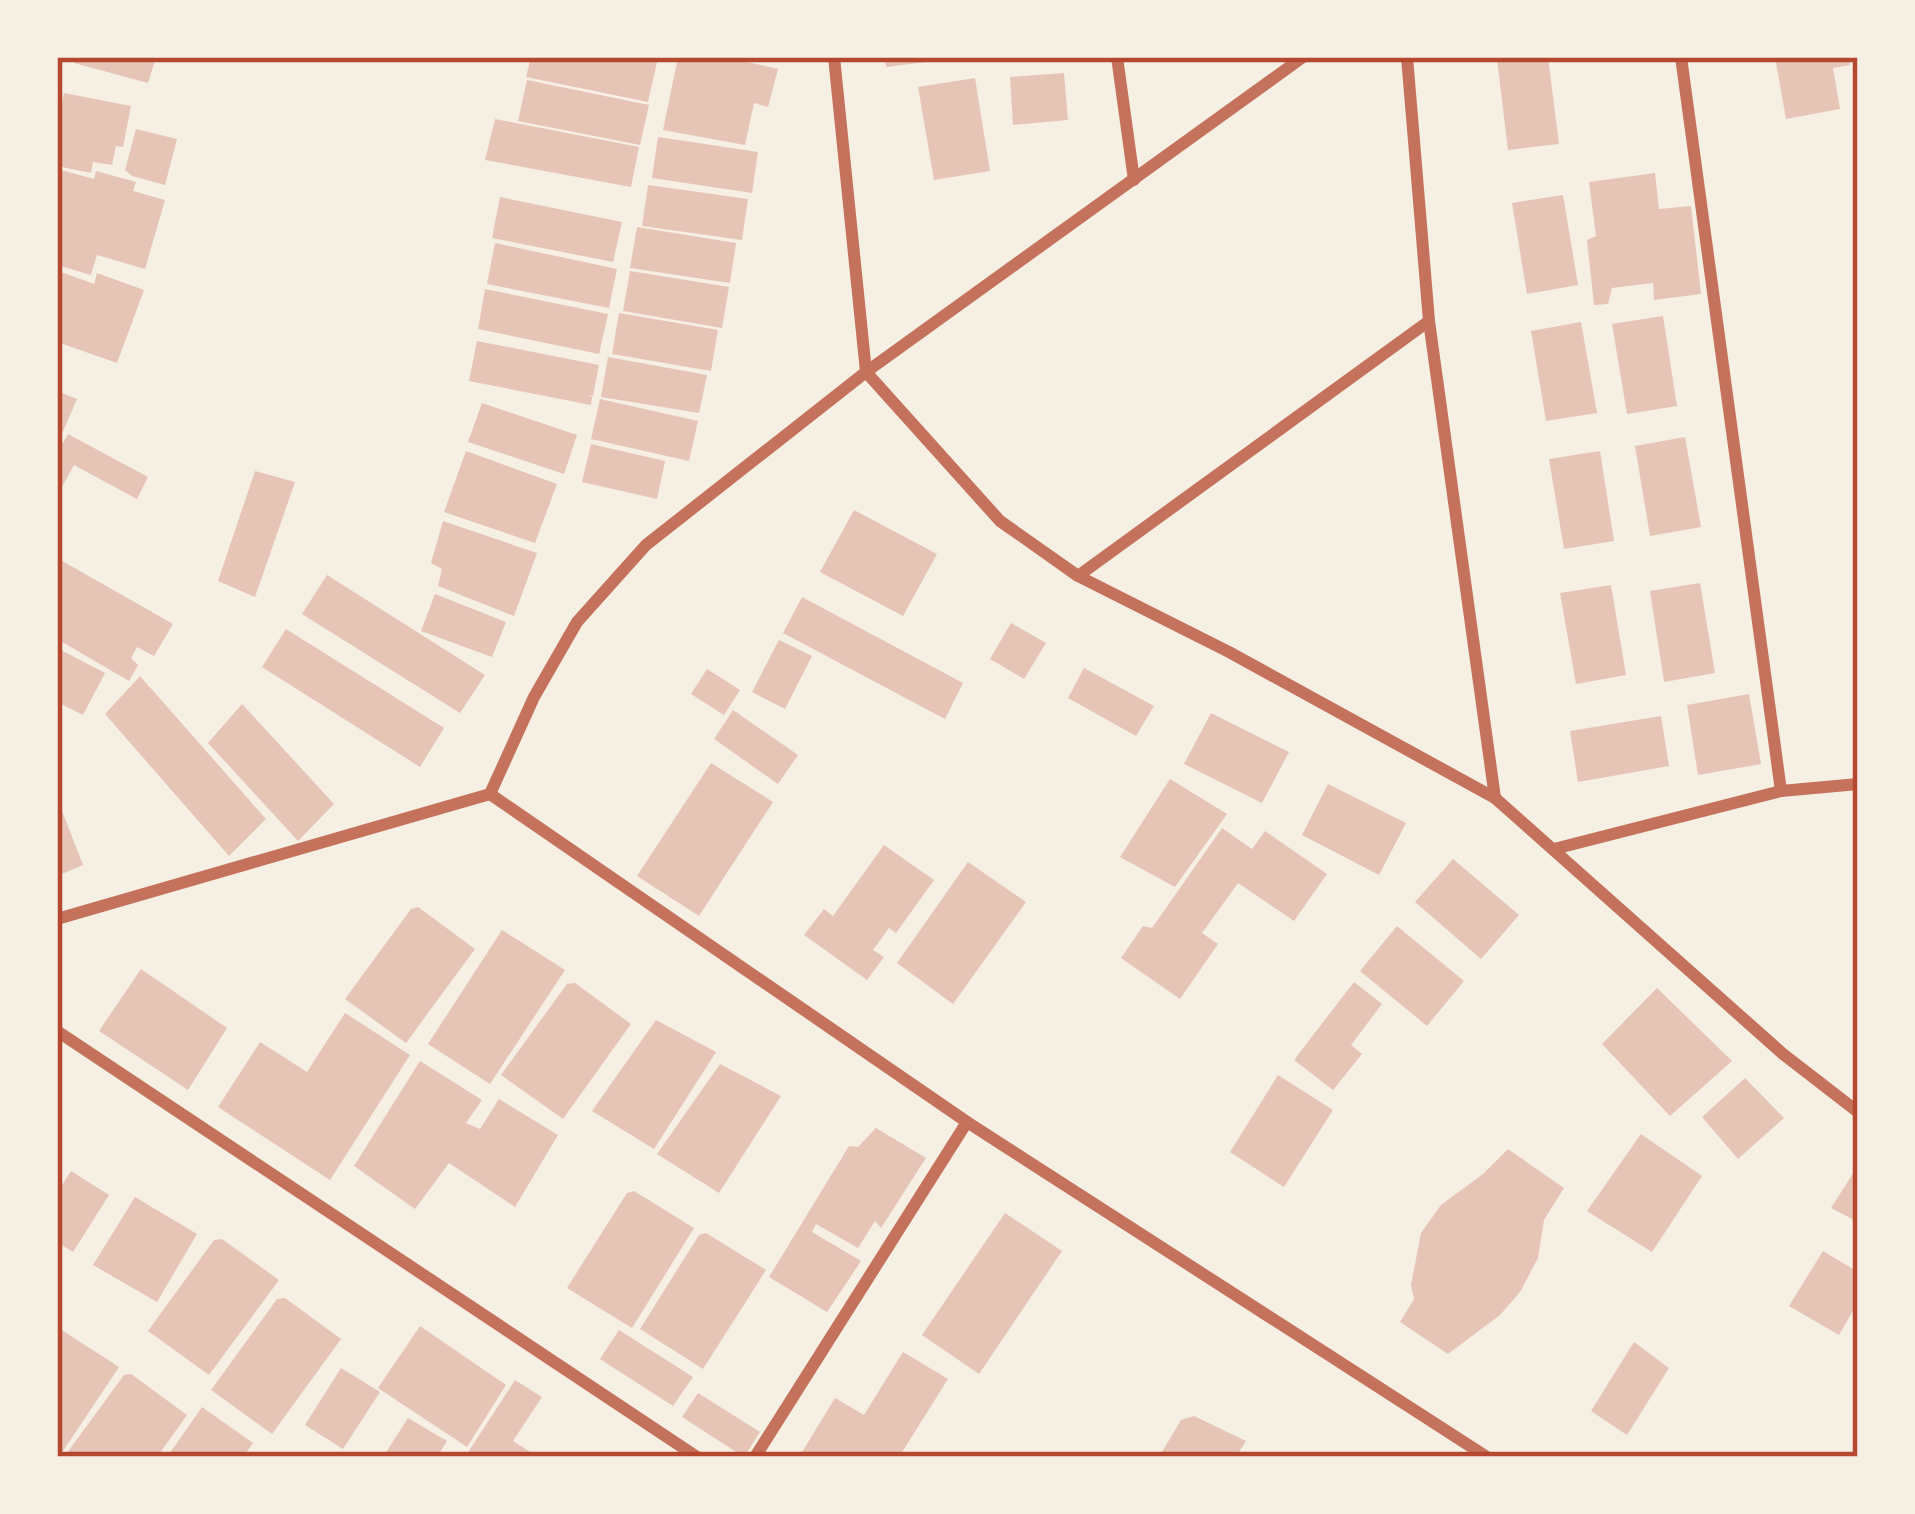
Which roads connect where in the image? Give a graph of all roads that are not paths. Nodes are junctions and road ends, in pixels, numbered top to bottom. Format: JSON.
{"nodes":[{"id":1,"x":834,"y":57,"type":"edge"},
{"id":2,"x":1117,"y":57,"type":"edge"},
{"id":3,"x":1303,"y":57,"type":"edge"},
{"id":4,"x":1407,"y":57,"type":"edge"},
{"id":5,"x":1681,"y":57,"type":"edge"},
{"id":6,"x":1134,"y":180,"type":"junction"},
{"id":7,"x":1429,"y":322,"type":"junction"},
{"id":8,"x":866,"y":372,"type":"junction"},
{"id":9,"x":1078,"y":576,"type":"junction"},
{"id":10,"x":1858,"y":784,"type":"edge"},
{"id":11,"x":1781,"y":790,"type":"junction"},
{"id":12,"x":490,"y":794,"type":"junction"},
{"id":13,"x":1495,"y":798,"type":"junction"},
{"id":14,"x":1554,"y":849,"type":"junction"},
{"id":15,"x":57,"y":920,"type":"edge"},
{"id":16,"x":57,"y":1031,"type":"edge"},
{"id":17,"x":1855,"y":1106,"type":"edge"},
{"id":18,"x":967,"y":1122,"type":"junction"},
{"id":19,"x":697,"y":1457,"type":"edge"},
{"id":20,"x":755,"y":1457,"type":"edge"},
{"id":21,"x":1487,"y":1457,"type":"edge"}],
"edges":[{"from":1,"to":8,"type":"street"},
{"from":2,"to":6,"type":"street"},
{"from":3,"to":6,"type":"street"},
{"from":4,"to":7,"type":"street"},
{"from":5,"to":11,"type":"street"},
{"from":6,"to":8,"type":"street"},
{"from":7,"to":9,"type":"street"},
{"from":7,"to":13,"type":"street"},
{"from":8,"to":9,"type":"street"},
{"from":8,"to":12,"type":"street"},
{"from":9,"to":13,"type":"street"},
{"from":10,"to":11,"type":"street"},
{"from":11,"to":14,"type":"street"},
{"from":12,"to":15,"type":"street"},
{"from":12,"to":18,"type":"street"},
{"from":13,"to":14,"type":"street"},
{"from":14,"to":17,"type":"street"},
{"from":16,"to":19,"type":"street"},
{"from":18,"to":20,"type":"street"},
{"from":18,"to":21,"type":"street"}]}
